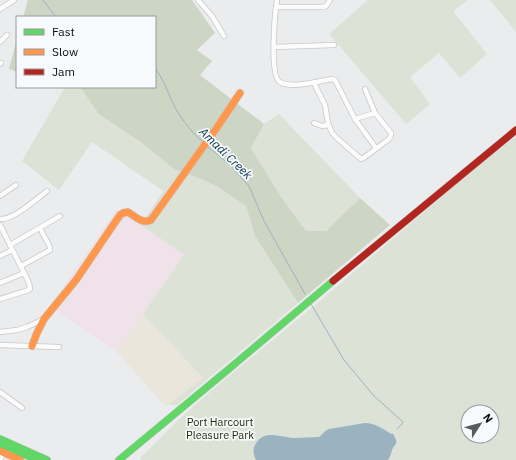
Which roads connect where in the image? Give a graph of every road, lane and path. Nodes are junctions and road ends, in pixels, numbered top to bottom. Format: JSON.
{"nodes":[{"id":1,"x":14,"y":0,"type":"edge"},
{"id":2,"x":198,"y":0,"type":"edge"},
{"id":3,"x":277,"y":0,"type":"edge"},
{"id":4,"x":330,"y":0,"type":"edge"},
{"id":5,"x":276,"y":7,"type":"junction"},
{"id":6,"x":0,"y":9,"type":"edge"},
{"id":7,"x":7,"y":35,"type":"dead end"},
{"id":8,"x":224,"y":36,"type":"dead end"},
{"id":9,"x":0,"y":42,"type":"edge"},
{"id":10,"x":334,"y":45,"type":"dead end"},
{"id":11,"x":274,"y":47,"type":"junction"},
{"id":12,"x":314,"y":83,"type":"junction"},
{"id":13,"x":365,"y":89,"type":"dead end"},
{"id":14,"x":240,"y":93,"type":"dead end"},
{"id":15,"x":375,"y":113,"type":"junction"},
{"id":16,"x":355,"y":119,"type":"junction"},
{"id":17,"x":314,"y":122,"type":"dead end"},
{"id":18,"x":328,"y":125,"type":"junction"},
{"id":19,"x":516,"y":130,"type":"edge"},
{"id":20,"x":376,"y":148,"type":"junction"},
{"id":21,"x":16,"y":185,"type":"dead end"},
{"id":22,"x":46,"y":191,"type":"dead end"},
{"id":23,"x":0,"y":196,"type":"edge"},
{"id":24,"x":60,"y":216,"type":"dead end"},
{"id":25,"x":0,"y":219,"type":"edge"},
{"id":26,"x":0,"y":225,"type":"edge"},
{"id":27,"x":40,"y":228,"type":"junction"},
{"id":28,"x":10,"y":245,"type":"junction"},
{"id":29,"x":12,"y":250,"type":"junction"},
{"id":30,"x":0,"y":256,"type":"edge"},
{"id":31,"x":21,"y":266,"type":"junction"},
{"id":32,"x":24,"y":273,"type":"junction"},
{"id":33,"x":0,"y":283,"type":"edge"},
{"id":34,"x":0,"y":299,"type":"edge"},
{"id":35,"x":44,"y":319,"type":"junction"},
{"id":36,"x":0,"y":332,"type":"edge"},
{"id":37,"x":0,"y":345,"type":"edge"},
{"id":38,"x":32,"y":346,"type":"junction"},
{"id":39,"x":59,"y":346,"type":"dead end"},
{"id":40,"x":0,"y":392,"type":"edge"},
{"id":41,"x":22,"y":408,"type":"dead end"},
{"id":42,"x":0,"y":439,"type":"edge"},
{"id":43,"x":0,"y":444,"type":"edge"},
{"id":44,"x":3,"y":454,"type":"edge"},
{"id":45,"x":12,"y":460,"type":"edge"},
{"id":46,"x":20,"y":460,"type":"edge"},
{"id":47,"x":39,"y":460,"type":"edge"},
{"id":48,"x":47,"y":460,"type":"edge"},
{"id":49,"x":119,"y":460,"type":"edge"}],
"edges":[{"from":1,"to":6,"type":"street"},
{"from":2,"to":8,"type":"street"},
{"from":3,"to":5,"type":"street"},
{"from":4,"to":5,"type":"street"},
{"from":5,"to":11,"type":"street"},
{"from":7,"to":9,"type":"street"},
{"from":10,"to":11,"type":"street"},
{"from":11,"to":12,"type":"street"},
{"from":12,"to":16,"type":"street"},
{"from":12,"to":18,"type":"street"},
{"from":13,"to":15,"type":"street"},
{"from":14,"to":35,"type":"main road"},
{"from":15,"to":16,"type":"street"},
{"from":15,"to":20,"type":"street"},
{"from":16,"to":20,"type":"street"},
{"from":17,"to":18,"type":"street"},
{"from":18,"to":20,"type":"street"},
{"from":19,"to":49,"type":"main road"},
{"from":21,"to":23,"type":"street"},
{"from":22,"to":25,"type":"street"},
{"from":24,"to":27,"type":"street"},
{"from":26,"to":28,"type":"street"},
{"from":27,"to":28,"type":"street"},
{"from":27,"to":31,"type":"street"},
{"from":28,"to":29,"type":"street"},
{"from":29,"to":30,"type":"street"},
{"from":29,"to":31,"type":"street"},
{"from":31,"to":32,"type":"street"},
{"from":32,"to":33,"type":"street"},
{"from":32,"to":34,"type":"street"},
{"from":35,"to":36,"type":"street"},
{"from":35,"to":38,"type":"main road"},
{"from":37,"to":38,"type":"street"},
{"from":38,"to":39,"type":"street"},
{"from":40,"to":41,"type":"street"},
{"from":42,"to":48,"type":"main road"},
{"from":43,"to":44,"type":"main road"},
{"from":44,"to":45,"type":"main road"},
{"from":44,"to":46,"type":"main road"},
{"from":44,"to":47,"type":"main road"}]}
